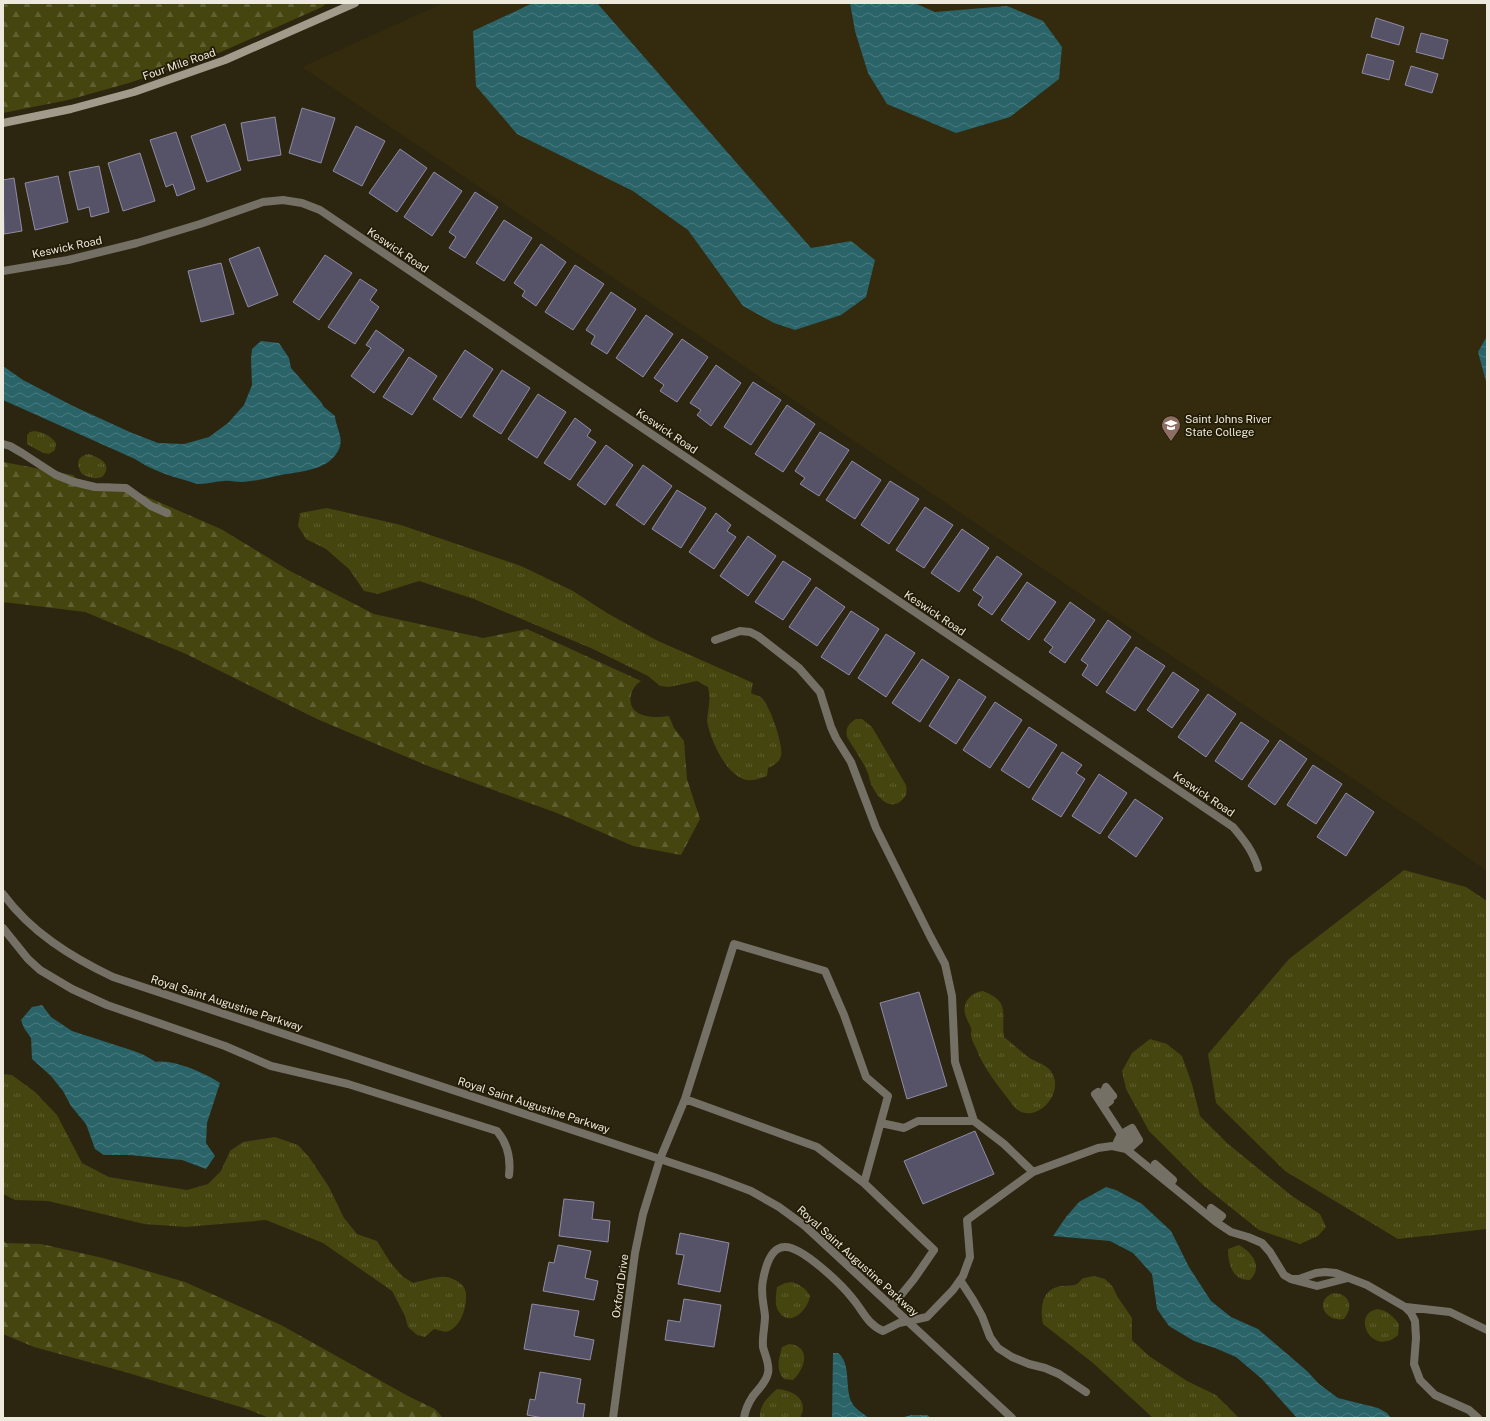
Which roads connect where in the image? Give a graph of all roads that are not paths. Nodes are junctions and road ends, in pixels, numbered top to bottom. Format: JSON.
{"nodes":[{"id":1,"x":355,"y":3,"type":"edge"},
{"id":2,"x":3,"y":123,"type":"edge"},
{"id":3,"x":3,"y":271,"type":"edge"},
{"id":4,"x":3,"y":444,"type":"edge"},
{"id":5,"x":167,"y":513,"type":"dead end"},
{"id":6,"x":716,"y":640,"type":"dead end"},
{"id":7,"x":1258,"y":868,"type":"dead end"},
{"id":8,"x":3,"y":894,"type":"edge"},
{"id":9,"x":3,"y":928,"type":"edge"},
{"id":10,"x":1113,"y":1096,"type":"dead end"},
{"id":11,"x":685,"y":1099,"type":"junction"},
{"id":12,"x":974,"y":1121,"type":"junction"},
{"id":13,"x":881,"y":1123,"type":"junction"},
{"id":14,"x":1129,"y":1134,"type":"dead end"},
{"id":15,"x":1126,"y":1149,"type":"junction"},
{"id":16,"x":660,"y":1159,"type":"junction"},
{"id":17,"x":1033,"y":1172,"type":"junction"},
{"id":18,"x":509,"y":1175,"type":"dead end"},
{"id":19,"x":864,"y":1183,"type":"junction"},
{"id":20,"x":1348,"y":1278,"type":"junction"},
{"id":21,"x":1291,"y":1279,"type":"junction"},
{"id":22,"x":960,"y":1280,"type":"junction"},
{"id":23,"x":892,"y":1306,"type":"junction"},
{"id":24,"x":1405,"y":1307,"type":"junction"},
{"id":25,"x":908,"y":1321,"type":"junction"},
{"id":26,"x":1487,"y":1330,"type":"edge"},
{"id":27,"x":1086,"y":1392,"type":"dead end"},
{"id":28,"x":613,"y":1418,"type":"edge"},
{"id":29,"x":744,"y":1418,"type":"edge"},
{"id":30,"x":1012,"y":1418,"type":"edge"},
{"id":31,"x":1478,"y":1418,"type":"edge"}],
"edges":[{"from":1,"to":2,"type":"main road","name":"Four Mile Road"},
{"from":3,"to":7,"type":"street","name":"Keswick Road"},
{"from":4,"to":5,"type":"street"},
{"from":6,"to":12,"type":"street"},
{"from":8,"to":16,"type":"street","name":"Royal Saint Augustine Parkway"},
{"from":9,"to":18,"type":"street"},
{"from":10,"to":15,"type":"street"},
{"from":11,"to":13,"type":"street","name":"Oxford Drive"},
{"from":11,"to":16,"type":"street","name":"Oxford Drive"},
{"from":11,"to":19,"type":"street"},
{"from":12,"to":13,"type":"street"},
{"from":12,"to":17,"type":"street"},
{"from":13,"to":19,"type":"street"},
{"from":14,"to":15,"type":"street"},
{"from":15,"to":17,"type":"street"},
{"from":15,"to":21,"type":"street"},
{"from":16,"to":23,"type":"street","name":"Royal Saint Augustine Parkway"},
{"from":16,"to":28,"type":"street","name":"Oxford Drive"},
{"from":17,"to":22,"type":"street"},
{"from":19,"to":23,"type":"street"},
{"from":20,"to":21,"type":"street"},
{"from":20,"to":21,"type":"street"},
{"from":20,"to":24,"type":"street"},
{"from":22,"to":25,"type":"street"},
{"from":22,"to":27,"type":"street"},
{"from":23,"to":25,"type":"street","name":"Royal Saint Augustine Parkway"},
{"from":24,"to":26,"type":"street"},
{"from":24,"to":31,"type":"street"},
{"from":25,"to":29,"type":"street"},
{"from":25,"to":30,"type":"street","name":"Royal Saint Augustine Parkway"}]}
